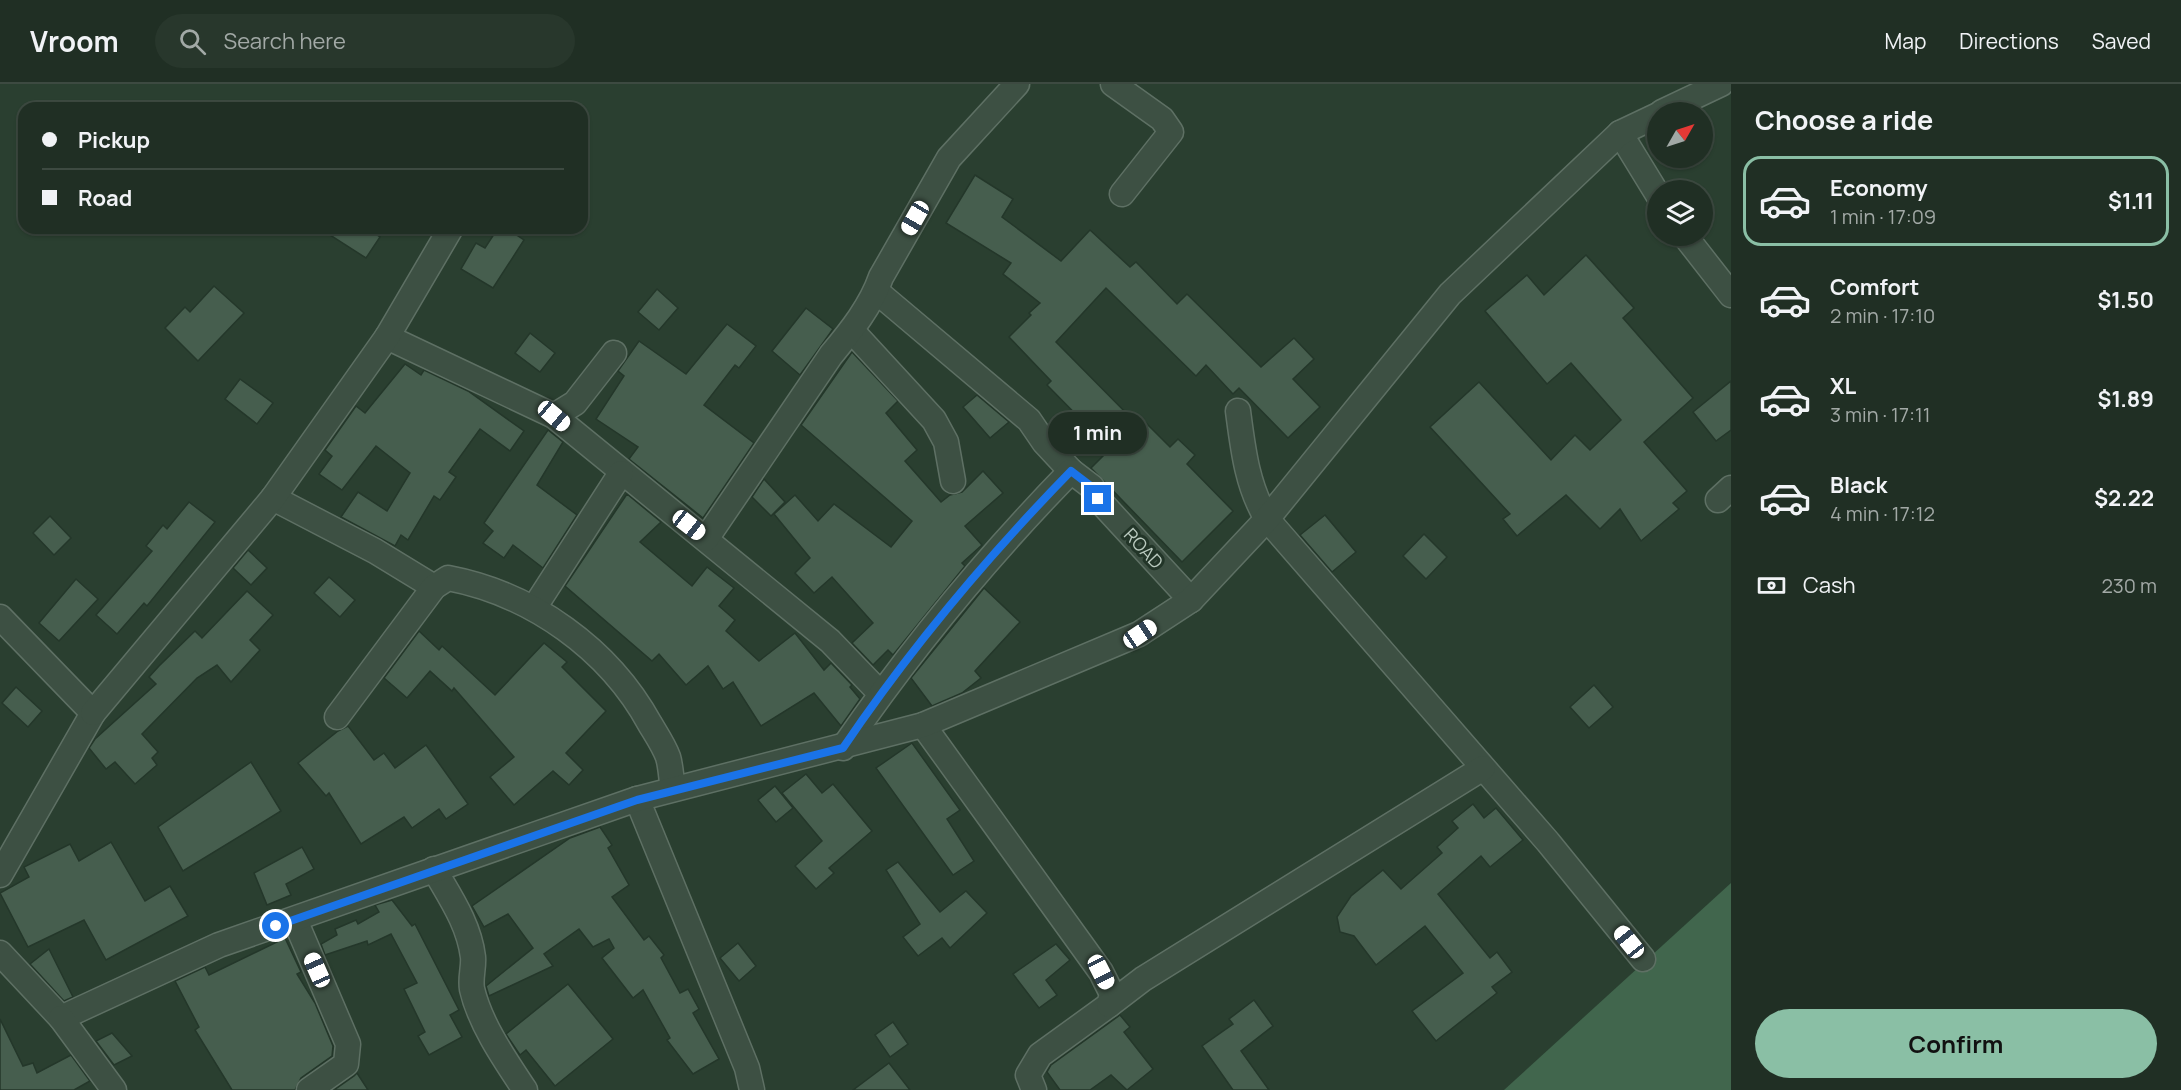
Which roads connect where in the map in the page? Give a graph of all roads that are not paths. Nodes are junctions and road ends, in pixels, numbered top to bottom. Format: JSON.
{"nodes":[{"id":1,"x":1017,"y":84,"type":"edge"},
{"id":2,"x":1113,"y":84,"type":"edge"},
{"id":3,"x":1721,"y":84,"type":"edge"},
{"id":4,"x":1683,"y":102,"type":"edge"},
{"id":5,"x":1647,"y":120,"type":"edge"},
{"id":6,"x":1620,"y":133,"type":"junction"},
{"id":7,"x":1649,"y":180,"type":"edge"},
{"id":8,"x":1122,"y":194,"type":"dead end"},
{"id":9,"x":447,"y":234,"type":"edge"},
{"id":10,"x":1693,"y":246,"type":"edge"},
{"id":11,"x":876,"y":291,"type":"junction"},
{"id":12,"x":1731,"y":295,"type":"edge"},
{"id":13,"x":852,"y":331,"type":"junction"},
{"id":14,"x":387,"y":337,"type":"junction"},
{"id":15,"x":614,"y":353,"type":"dead end"},
{"id":16,"x":1239,"y":411,"type":"dead end"},
{"id":17,"x":554,"y":416,"type":"junction"},
{"id":18,"x":1071,"y":471,"type":"junction"},
{"id":19,"x":621,"y":472,"type":"junction"},
{"id":20,"x":953,"y":481,"type":"dead end"},
{"id":21,"x":273,"y":498,"type":"junction"},
{"id":22,"x":1267,"y":519,"type":"junction"},
{"id":23,"x":706,"y":539,"type":"junction"},
{"id":24,"x":434,"y":587,"type":"junction"},
{"id":25,"x":1191,"y":600,"type":"junction"},
{"id":26,"x":534,"y":608,"type":"junction"},
{"id":27,"x":0,"y":617,"type":"edge"},
{"id":28,"x":880,"y":693,"type":"junction"},
{"id":29,"x":93,"y":713,"type":"junction"},
{"id":30,"x":337,"y":717,"type":"dead end"},
{"id":31,"x":923,"y":725,"type":"junction"},
{"id":32,"x":843,"y":748,"type":"junction"},
{"id":33,"x":1483,"y":768,"type":"junction"},
{"id":34,"x":673,"y":789,"type":"junction"},
{"id":35,"x":637,"y":800,"type":"junction"},
{"id":36,"x":434,"y":869,"type":"junction"},
{"id":37,"x":0,"y":875,"type":"edge"},
{"id":38,"x":295,"y":920,"type":"junction"},
{"id":39,"x":0,"y":953,"type":"edge"},
{"id":40,"x":1643,"y":959,"type":"dead end"},
{"id":41,"x":1109,"y":1005,"type":"junction"},
{"id":42,"x":61,"y":1018,"type":"junction"},
{"id":43,"x":114,"y":1090,"type":"edge"},
{"id":44,"x":309,"y":1090,"type":"edge"},
{"id":45,"x":525,"y":1090,"type":"edge"},
{"id":46,"x":752,"y":1090,"type":"edge"},
{"id":47,"x":1034,"y":1090,"type":"edge"}],
"edges":[{"from":1,"to":11,"type":"street"},
{"from":2,"to":8,"type":"street"},
{"from":3,"to":4,"type":"street"},
{"from":5,"to":6,"type":"street"},
{"from":6,"to":7,"type":"street"},
{"from":6,"to":22,"type":"street"},
{"from":9,"to":14,"type":"street"},
{"from":10,"to":12,"type":"street"},
{"from":11,"to":13,"type":"street"},
{"from":11,"to":18,"type":"street","name":"ROAD"},
{"from":13,"to":20,"type":"street"},
{"from":13,"to":23,"type":"street"},
{"from":14,"to":17,"type":"street"},
{"from":14,"to":21,"type":"street"},
{"from":15,"to":17,"type":"street"},
{"from":16,"to":22,"type":"street"},
{"from":17,"to":19,"type":"street"},
{"from":18,"to":25,"type":"street","name":"ROAD"},
{"from":18,"to":28,"type":"street"},
{"from":19,"to":23,"type":"street"},
{"from":19,"to":26,"type":"street"},
{"from":21,"to":24,"type":"street"},
{"from":21,"to":29,"type":"street"},
{"from":22,"to":25,"type":"street"},
{"from":22,"to":33,"type":"street"},
{"from":23,"to":28,"type":"street"},
{"from":24,"to":26,"type":"street"},
{"from":24,"to":30,"type":"street"},
{"from":25,"to":31,"type":"street"},
{"from":26,"to":34,"type":"street"},
{"from":27,"to":29,"type":"street"},
{"from":28,"to":32,"type":"street"},
{"from":29,"to":37,"type":"street"},
{"from":31,"to":32,"type":"street"},
{"from":31,"to":41,"type":"street"},
{"from":32,"to":34,"type":"street"},
{"from":33,"to":40,"type":"street"},
{"from":33,"to":41,"type":"street"},
{"from":34,"to":35,"type":"street"},
{"from":35,"to":36,"type":"street"},
{"from":35,"to":46,"type":"street"},
{"from":36,"to":38,"type":"street"},
{"from":36,"to":45,"type":"street"},
{"from":38,"to":42,"type":"street"},
{"from":38,"to":44,"type":"street"},
{"from":39,"to":42,"type":"street"},
{"from":41,"to":47,"type":"street"},
{"from":42,"to":43,"type":"street"}]}
